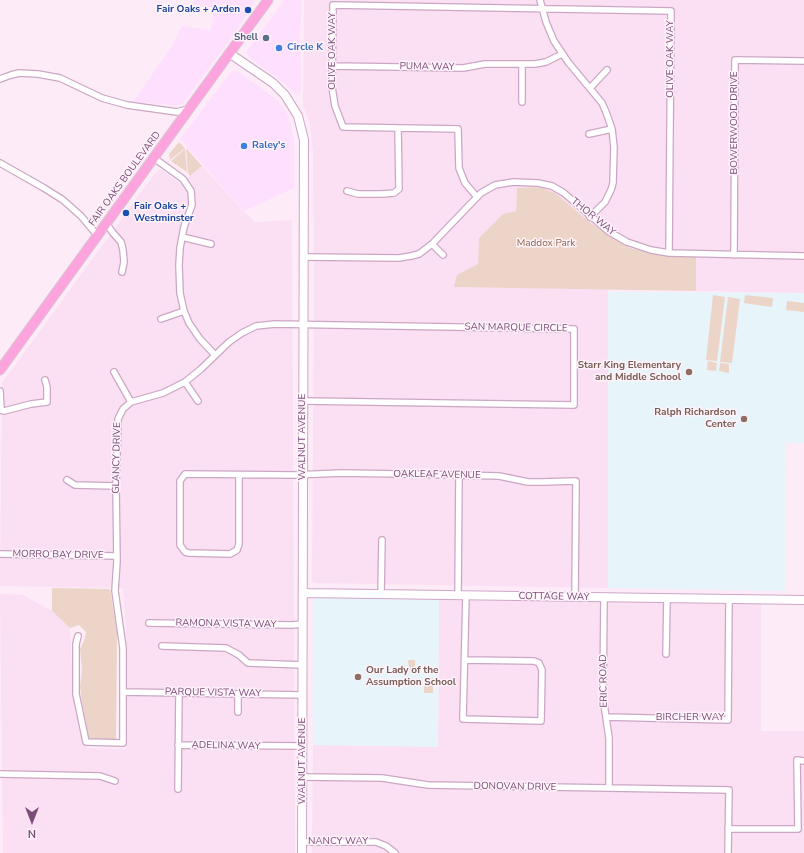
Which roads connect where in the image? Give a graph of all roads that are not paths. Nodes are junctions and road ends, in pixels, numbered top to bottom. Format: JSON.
{"nodes":[{"id":1,"x":268,"y":0,"type":"edge"},
{"id":2,"x":540,"y":0,"type":"edge"},
{"id":3,"x":542,"y":9,"type":"junction"},
{"id":4,"x":229,"y":53,"type":"junction"},
{"id":5,"x":562,"y":54,"type":"junction"},
{"id":6,"x":804,"y":61,"type":"edge"},
{"id":7,"x":522,"y":64,"type":"junction"},
{"id":8,"x":332,"y":66,"type":"junction"},
{"id":9,"x":607,"y":70,"type":"dead end"},
{"id":10,"x":0,"y":79,"type":"edge"},
{"id":11,"x":590,"y":88,"type":"junction"},
{"id":12,"x":522,"y":102,"type":"dead end"},
{"id":13,"x":189,"y":109,"type":"junction"},
{"id":14,"x":398,"y":128,"type":"junction"},
{"id":15,"x":612,"y":129,"type":"junction"},
{"id":16,"x":589,"y":134,"type":"dead end"},
{"id":17,"x":154,"y":158,"type":"junction"},
{"id":18,"x":0,"y":162,"type":"edge"},
{"id":19,"x":348,"y":191,"type":"dead end"},
{"id":20,"x":476,"y":197,"type":"junction"},
{"id":21,"x":590,"y":217,"type":"junction"},
{"id":22,"x":106,"y":223,"type":"junction"},
{"id":23,"x":98,"y":235,"type":"junction"},
{"id":24,"x":182,"y":237,"type":"junction"},
{"id":25,"x":211,"y":244,"type":"dead end"},
{"id":26,"x":432,"y":244,"type":"junction"},
{"id":27,"x":669,"y":253,"type":"junction"},
{"id":28,"x":443,"y":255,"type":"dead end"},
{"id":29,"x":734,"y":255,"type":"junction"},
{"id":30,"x":804,"y":256,"type":"edge"},
{"id":31,"x":304,"y":257,"type":"junction"},
{"id":32,"x":122,"y":272,"type":"dead end"},
{"id":33,"x":184,"y":311,"type":"junction"},
{"id":34,"x":161,"y":319,"type":"dead end"},
{"id":35,"x":304,"y":324,"type":"junction"},
{"id":36,"x":215,"y":356,"type":"junction"},
{"id":37,"x":0,"y":370,"type":"edge"},
{"id":38,"x":114,"y":372,"type":"dead end"},
{"id":39,"x":45,"y":380,"type":"dead end"},
{"id":40,"x":184,"y":382,"type":"junction"},
{"id":41,"x":0,"y":391,"type":"edge"},
{"id":42,"x":198,"y":401,"type":"dead end"},
{"id":43,"x":304,"y":401,"type":"junction"},
{"id":44,"x":131,"y":402,"type":"junction"},
{"id":45,"x":1,"y":410,"type":"edge"},
{"id":46,"x":303,"y":474,"type":"junction"},
{"id":47,"x":239,"y":475,"type":"junction"},
{"id":48,"x":459,"y":475,"type":"junction"},
{"id":49,"x":67,"y":480,"type":"dead end"},
{"id":50,"x":116,"y":486,"type":"junction"},
{"id":51,"x":382,"y":540,"type":"dead end"},
{"id":52,"x":0,"y":554,"type":"edge"},
{"id":53,"x":117,"y":556,"type":"junction"},
{"id":54,"x":303,"y":593,"type":"junction"},
{"id":55,"x":381,"y":594,"type":"junction"},
{"id":56,"x":462,"y":595,"type":"junction"},
{"id":57,"x":575,"y":597,"type":"junction"},
{"id":58,"x":604,"y":598,"type":"junction"},
{"id":59,"x":667,"y":598,"type":"junction"},
{"id":60,"x":729,"y":599,"type":"junction"},
{"id":61,"x":804,"y":600,"type":"edge"},
{"id":62,"x":149,"y":623,"type":"dead end"},
{"id":63,"x":303,"y":624,"type":"junction"},
{"id":64,"x":78,"y":636,"type":"dead end"},
{"id":65,"x":162,"y":646,"type":"dead end"},
{"id":66,"x":666,"y":654,"type":"dead end"},
{"id":67,"x":465,"y":660,"type":"junction"},
{"id":68,"x":303,"y":665,"type":"junction"},
{"id":69,"x":124,"y":692,"type":"junction"},
{"id":70,"x":179,"y":693,"type":"junction"},
{"id":71,"x":238,"y":694,"type":"junction"},
{"id":72,"x":303,"y":695,"type":"junction"},
{"id":73,"x":238,"y":712,"type":"dead end"},
{"id":74,"x":606,"y":718,"type":"junction"},
{"id":75,"x":178,"y":745,"type":"junction"},
{"id":76,"x":303,"y":746,"type":"junction"},
{"id":77,"x":804,"y":761,"type":"edge"},
{"id":78,"x":0,"y":774,"type":"edge"},
{"id":79,"x":303,"y":777,"type":"junction"},
{"id":80,"x":115,"y":781,"type":"dead end"},
{"id":81,"x":178,"y":788,"type":"dead end"},
{"id":82,"x":609,"y":788,"type":"junction"},
{"id":83,"x":728,"y":828,"type":"junction"},
{"id":84,"x":302,"y":842,"type":"junction"},
{"id":85,"x":302,"y":853,"type":"edge"},
{"id":86,"x":395,"y":853,"type":"edge"},
{"id":87,"x":728,"y":853,"type":"edge"}],
"edges":[{"from":1,"to":4,"type":"main road","name":"FAIR OAKS BOULEVARD"},
{"from":2,"to":3,"type":"street"},
{"from":3,"to":5,"type":"street"},
{"from":3,"to":8,"type":"street","name":"OLIVE OAK WAY"},
{"from":3,"to":27,"type":"street","name":"OLIVE OAK WAY"},
{"from":4,"to":13,"type":"main road","name":"FAIR OAKS BOULEVARD"},
{"from":4,"to":31,"type":"main road","name":"WALNUT AVENUE"},
{"from":5,"to":7,"type":"street","name":"PUMA WAY"},
{"from":5,"to":11,"type":"street"},
{"from":6,"to":29,"type":"street","name":"BOWERWOOD DRIVE"},
{"from":7,"to":8,"type":"street","name":"PUMA WAY"},
{"from":7,"to":12,"type":"street"},
{"from":8,"to":14,"type":"street","name":"OLIVE OAK WAY"},
{"from":9,"to":11,"type":"street"},
{"from":10,"to":13,"type":"street"},
{"from":11,"to":15,"type":"street"},
{"from":13,"to":17,"type":"main road","name":"FAIR OAKS BOULEVARD"},
{"from":14,"to":19,"type":"street"},
{"from":14,"to":20,"type":"street","name":"OLIVE OAK WAY"},
{"from":15,"to":16,"type":"street"},
{"from":15,"to":21,"type":"street"},
{"from":17,"to":22,"type":"main road","name":"FAIR OAKS BOULEVARD"},
{"from":17,"to":24,"type":"street"},
{"from":18,"to":23,"type":"street"},
{"from":20,"to":21,"type":"street","name":"THOR WAY"},
{"from":20,"to":26,"type":"street","name":"THOR WAY"},
{"from":21,"to":27,"type":"street","name":"THOR WAY"},
{"from":22,"to":23,"type":"main road","name":"FAIR OAKS BOULEVARD"},
{"from":22,"to":32,"type":"street"},
{"from":23,"to":37,"type":"main road","name":"FAIR OAKS BOULEVARD"},
{"from":24,"to":25,"type":"street"},
{"from":24,"to":33,"type":"street"},
{"from":26,"to":28,"type":"street"},
{"from":26,"to":31,"type":"street","name":"THOR WAY"},
{"from":27,"to":29,"type":"street","name":"THOR WAY"},
{"from":29,"to":30,"type":"street","name":"THOR WAY"},
{"from":31,"to":35,"type":"main road","name":"WALNUT AVENUE"},
{"from":33,"to":34,"type":"street"},
{"from":33,"to":36,"type":"street"},
{"from":35,"to":36,"type":"street"},
{"from":35,"to":43,"type":"main road","name":"WALNUT AVENUE"},
{"from":35,"to":43,"type":"street","name":"SAN MARQUE CIRCLE"},
{"from":36,"to":40,"type":"street"},
{"from":38,"to":44,"type":"street"},
{"from":39,"to":45,"type":"street"},
{"from":40,"to":42,"type":"street"},
{"from":40,"to":44,"type":"street"},
{"from":41,"to":45,"type":"street"},
{"from":43,"to":46,"type":"main road","name":"WALNUT AVENUE"},
{"from":44,"to":50,"type":"street","name":"GLANCY DRIVE"},
{"from":46,"to":47,"type":"street","name":"OAKLEAF AVENUE"},
{"from":46,"to":48,"type":"street","name":"OAKLEAF AVENUE"},
{"from":46,"to":54,"type":"main road","name":"WALNUT AVENUE"},
{"from":47,"to":47,"type":"street","name":"OAKLEAF AVENUE"},
{"from":48,"to":56,"type":"street"},
{"from":48,"to":57,"type":"street","name":"OAKLEAF AVENUE"},
{"from":49,"to":50,"type":"street"},
{"from":50,"to":53,"type":"street","name":"GLANCY DRIVE"},
{"from":51,"to":55,"type":"street"},
{"from":52,"to":53,"type":"street","name":"MORRO BAY DRIVE"},
{"from":53,"to":69,"type":"street","name":"GLANCY DRIVE"},
{"from":54,"to":55,"type":"main road","name":"COTTAGE WAY"},
{"from":54,"to":63,"type":"main road","name":"WALNUT AVENUE"},
{"from":55,"to":56,"type":"main road","name":"COTTAGE WAY"},
{"from":56,"to":57,"type":"main road","name":"COTTAGE WAY"},
{"from":56,"to":67,"type":"street"},
{"from":57,"to":58,"type":"main road","name":"COTTAGE WAY"},
{"from":58,"to":59,"type":"main road","name":"COTTAGE WAY"},
{"from":58,"to":74,"type":"street","name":"ERIC ROAD"},
{"from":59,"to":60,"type":"main road","name":"COTTAGE WAY"},
{"from":59,"to":66,"type":"street"},
{"from":60,"to":61,"type":"main road","name":"COTTAGE WAY"},
{"from":60,"to":74,"type":"street","name":"BIRCHER WAY"},
{"from":62,"to":63,"type":"street","name":"RAMONA VISTA WAY"},
{"from":63,"to":68,"type":"main road","name":"WALNUT AVENUE"},
{"from":64,"to":69,"type":"street","name":"GLANCY DRIVE"},
{"from":65,"to":68,"type":"street"},
{"from":67,"to":67,"type":"street"},
{"from":68,"to":72,"type":"main road","name":"WALNUT AVENUE"},
{"from":69,"to":70,"type":"street","name":"PARQUE VISTA WAY"},
{"from":70,"to":71,"type":"street","name":"PARQUE VISTA WAY"},
{"from":70,"to":75,"type":"street","name":"ADELINA WAY"},
{"from":71,"to":72,"type":"street","name":"PARQUE VISTA WAY"},
{"from":71,"to":73,"type":"street"},
{"from":72,"to":76,"type":"main road","name":"WALNUT AVENUE"},
{"from":74,"to":82,"type":"street","name":"ERIC ROAD"},
{"from":75,"to":76,"type":"street","name":"ADELINA WAY"},
{"from":75,"to":81,"type":"street"},
{"from":76,"to":79,"type":"main road","name":"WALNUT AVENUE"},
{"from":77,"to":83,"type":"street"},
{"from":78,"to":80,"type":"street"},
{"from":79,"to":82,"type":"street","name":"DONOVAN DRIVE"},
{"from":79,"to":84,"type":"main road","name":"WALNUT AVENUE"},
{"from":82,"to":83,"type":"street","name":"DONOVAN DRIVE"},
{"from":83,"to":87,"type":"street"},
{"from":84,"to":85,"type":"main road","name":"WALNUT AVENUE"},
{"from":84,"to":86,"type":"street","name":"NANCY WAY"}]}
